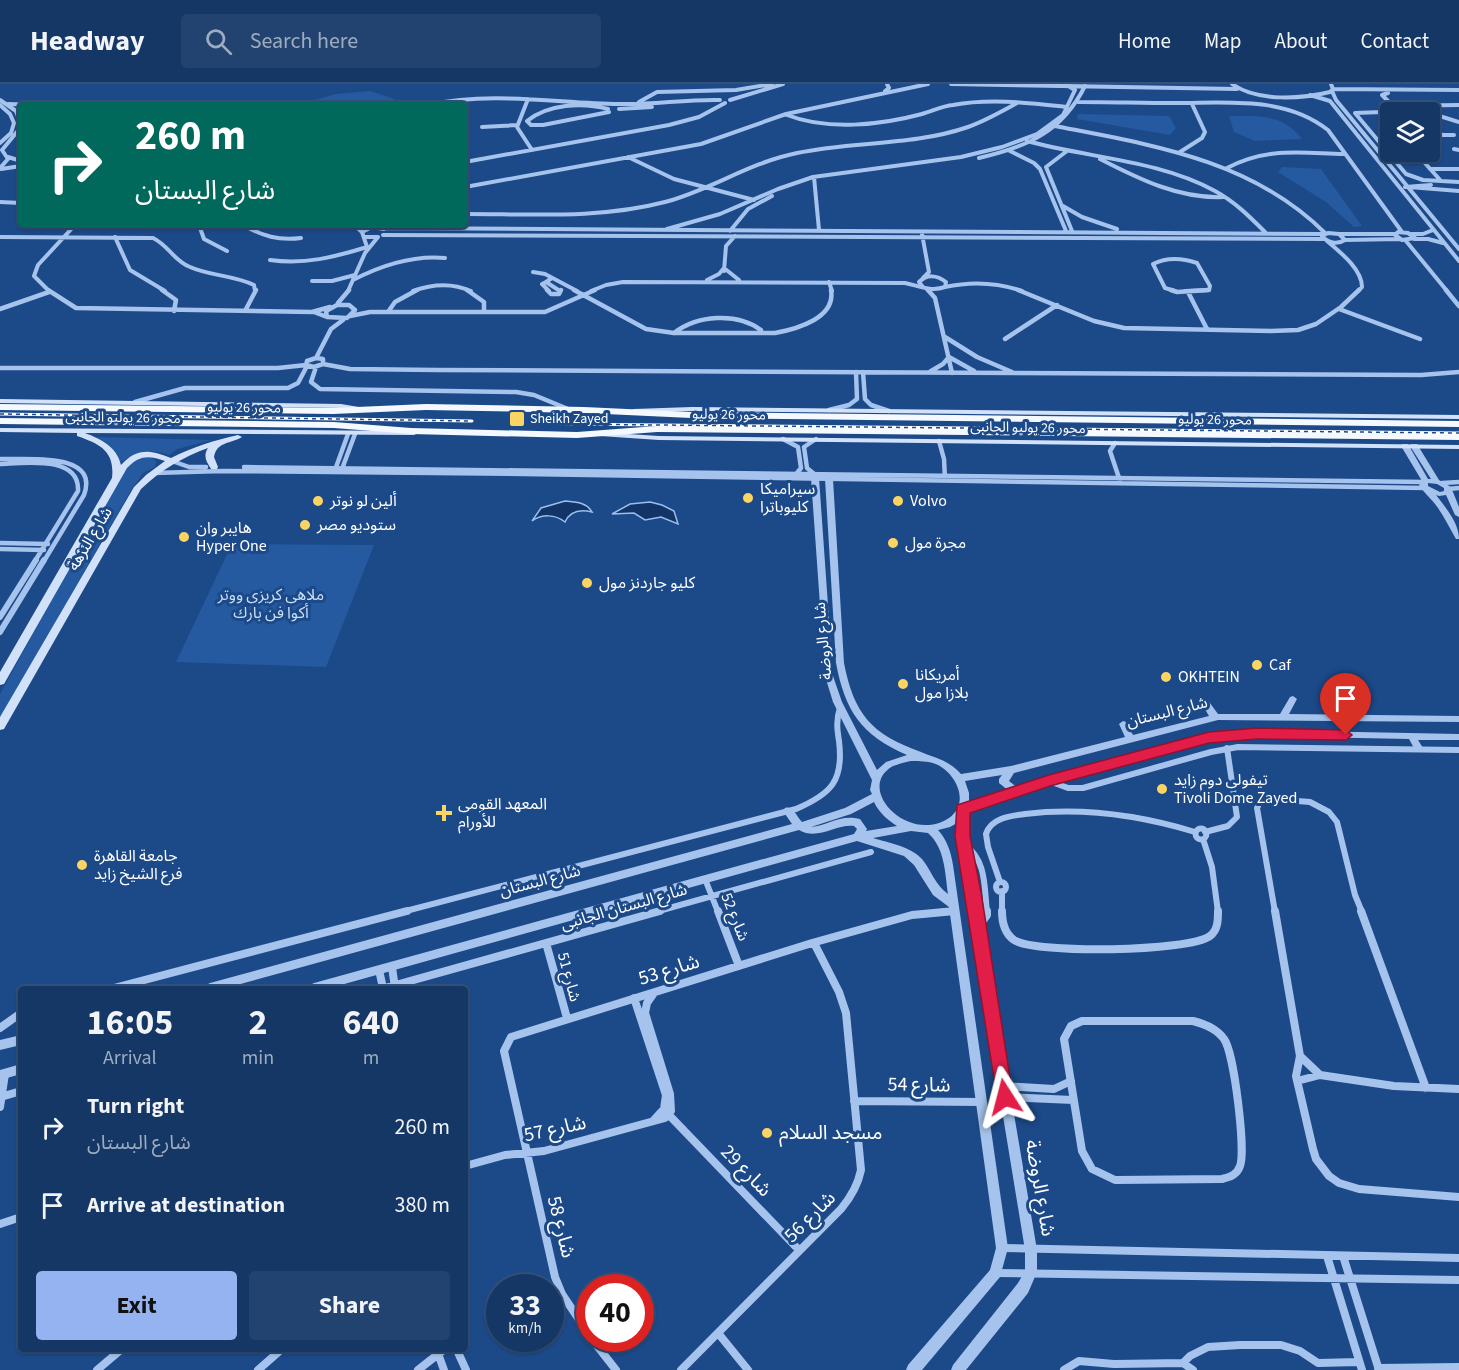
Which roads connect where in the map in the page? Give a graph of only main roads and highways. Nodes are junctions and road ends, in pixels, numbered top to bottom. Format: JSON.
{"nodes":[{"id":1,"x":0,"y":401,"type":"edge"},
{"id":2,"x":0,"y":407,"type":"edge"},
{"id":3,"x":365,"y":410,"type":"junction"},
{"id":4,"x":632,"y":411,"type":"junction"},
{"id":5,"x":1398,"y":417,"type":"junction"},
{"id":6,"x":1459,"y":417,"type":"edge"},
{"id":7,"x":1136,"y":420,"type":"junction"},
{"id":8,"x":1196,"y":420,"type":"junction"},
{"id":9,"x":0,"y":421,"type":"edge"},
{"id":10,"x":1378,"y":423,"type":"junction"},
{"id":11,"x":1459,"y":424,"type":"edge"},
{"id":12,"x":0,"y":430,"type":"edge"},
{"id":13,"x":66,"y":431,"type":"junction"},
{"id":14,"x":426,"y":432,"type":"junction"},
{"id":15,"x":261,"y":433,"type":"junction"},
{"id":16,"x":597,"y":434,"type":"junction"},
{"id":17,"x":1143,"y":434,"type":"junction"},
{"id":18,"x":1200,"y":435,"type":"junction"},
{"id":19,"x":1459,"y":437,"type":"edge"},
{"id":20,"x":220,"y":441,"type":"junction"},
{"id":21,"x":1459,"y":442,"type":"edge"},
{"id":22,"x":1409,"y":443,"type":"junction"},
{"id":23,"x":1459,"y":447,"type":"edge"},
{"id":24,"x":172,"y":461,"type":"junction"},
{"id":25,"x":214,"y":467,"type":"road end"},
{"id":26,"x":117,"y":478,"type":"junction"},
{"id":27,"x":0,"y":681,"type":"edge"},
{"id":28,"x":0,"y":726,"type":"edge"}],
"edges":[{"from":1,"to":3,"type":"main road","name":"محور 26 يوليو الجانبى"},
{"from":2,"to":3,"type":"highway","name":"محور 26 يوليو"},
{"from":3,"to":4,"type":"highway","name":"محور 26 يوليو"},
{"from":4,"to":5,"type":"main road","name":"محور 26 يوليو الجانبى"},
{"from":4,"to":7,"type":"highway","name":"محور 26 يوليو"},
{"from":5,"to":6,"type":"main road","name":"محور 26 يوليو الجانبى"},
{"from":5,"to":10,"type":"highway"},
{"from":7,"to":8,"type":"highway","name":"محور 26 يوليو"},
{"from":7,"to":17,"type":"highway"},
{"from":8,"to":10,"type":"highway","name":"محور 26 يوليو"},
{"from":8,"to":18,"type":"highway"},
{"from":9,"to":14,"type":"highway","name":"محور 26 يوليو"},
{"from":10,"to":11,"type":"highway","name":"محور 26 يوليو"},
{"from":12,"to":13,"type":"main road","name":"محور 26 يوليو الجانبى"},
{"from":13,"to":15,"type":"main road","name":"محور 26 يوليو الجانبى"},
{"from":13,"to":26,"type":"main road"},
{"from":14,"to":15,"type":"main road","name":"محور 26 يوليو الجانبى"},
{"from":14,"to":16,"type":"highway","name":"محور 26 يوليو"},
{"from":15,"to":20,"type":"main road","name":"شارع النزهة"},
{"from":16,"to":17,"type":"highway","name":"محور 26 يوليو"},
{"from":16,"to":22,"type":"main road","name":"محور 26 يوليو الجانبى"},
{"from":17,"to":18,"type":"highway","name":"محور 26 يوليو"},
{"from":18,"to":22,"type":"highway","name":"محور 26 يوليو"},
{"from":19,"to":22,"type":"highway","name":"محور 26 يوليو"},
{"from":20,"to":24,"type":"main road","name":"شارع النزهة"},
{"from":20,"to":25,"type":"main road"},
{"from":21,"to":22,"type":"highway"},
{"from":22,"to":23,"type":"main road","name":"محور 26 يوليو الجانبى"},
{"from":24,"to":26,"type":"main road","name":"شارع النزهة"},
{"from":24,"to":28,"type":"main road","name":"شارع النزهة"},
{"from":26,"to":27,"type":"main road","name":"شارع النزهة"}]}
